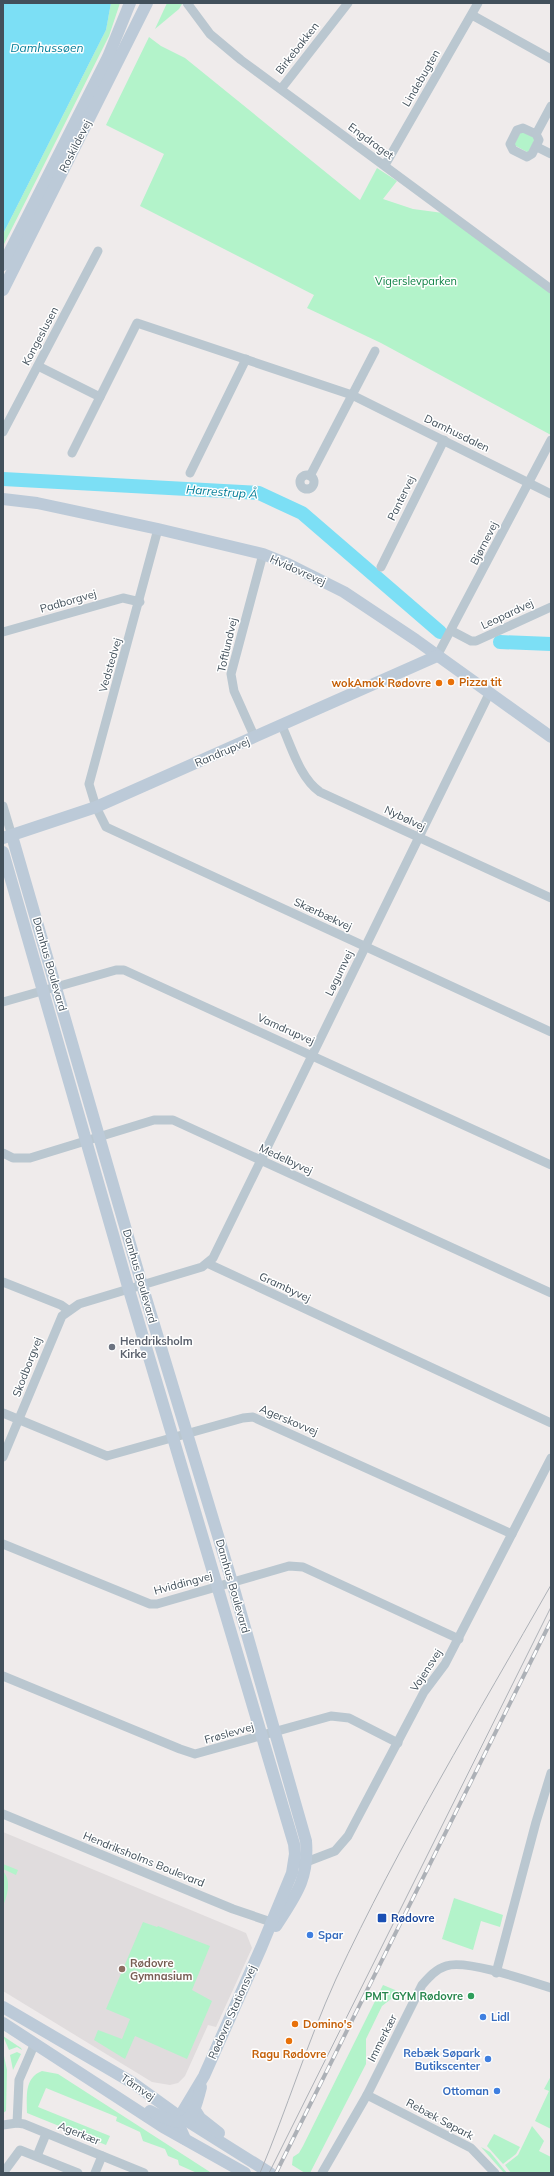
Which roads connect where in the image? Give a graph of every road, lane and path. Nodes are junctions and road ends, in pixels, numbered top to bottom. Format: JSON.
{"nodes":[{"id":1,"x":130,"y":3,"type":"edge"},
{"id":2,"x":140,"y":3,"type":"edge"},
{"id":3,"x":147,"y":3,"type":"edge"},
{"id":4,"x":187,"y":3,"type":"edge"},
{"id":5,"x":348,"y":3,"type":"edge"},
{"id":6,"x":478,"y":3,"type":"edge"},
{"id":7,"x":472,"y":15,"type":"junction"},
{"id":8,"x":121,"y":53,"type":"junction"},
{"id":9,"x":551,"y":59,"type":"edge"},
{"id":10,"x":281,"y":89,"type":"junction"},
{"id":11,"x":551,"y":106,"type":"edge"},
{"id":12,"x":536,"y":134,"type":"junction"},
{"id":13,"x":537,"y":147,"type":"junction"},
{"id":14,"x":551,"y":154,"type":"edge"},
{"id":15,"x":385,"y":165,"type":"junction"},
{"id":16,"x":98,"y":251,"type":"dead end"},
{"id":17,"x":3,"y":264,"type":"edge"},
{"id":18,"x":551,"y":289,"type":"edge"},
{"id":19,"x":3,"y":290,"type":"edge"},
{"id":20,"x":375,"y":351,"type":"dead end"},
{"id":21,"x":246,"y":359,"type":"junction"},
{"id":22,"x":38,"y":366,"type":"junction"},
{"id":23,"x":352,"y":395,"type":"junction"},
{"id":24,"x":100,"y":397,"type":"junction"},
{"id":25,"x":3,"y":432,"type":"edge"},
{"id":26,"x":444,"y":440,"type":"junction"},
{"id":27,"x":551,"y":440,"type":"edge"},
{"id":28,"x":72,"y":453,"type":"dead end"},
{"id":29,"x":190,"y":473,"type":"dead end"},
{"id":30,"x":310,"y":476,"type":"dead end"},
{"id":31,"x":529,"y":483,"type":"junction"},
{"id":32,"x":551,"y":494,"type":"edge"},
{"id":33,"x":3,"y":499,"type":"edge"},
{"id":34,"x":158,"y":529,"type":"junction"},
{"id":35,"x":263,"y":554,"type":"junction"},
{"id":36,"x":381,"y":567,"type":"dead end"},
{"id":37,"x":140,"y":602,"type":"junction"},
{"id":38,"x":551,"y":607,"type":"edge"},
{"id":39,"x":452,"y":631,"type":"junction"},
{"id":40,"x":3,"y":632,"type":"edge"},
{"id":41,"x":437,"y":656,"type":"junction"},
{"id":42,"x":490,"y":692,"type":"junction"},
{"id":43,"x":282,"y":726,"type":"junction"},
{"id":44,"x":551,"y":737,"type":"edge"},
{"id":45,"x":255,"y":738,"type":"junction"},
{"id":46,"x":3,"y":806,"type":"edge"},
{"id":47,"x":96,"y":807,"type":"junction"},
{"id":48,"x":8,"y":837,"type":"edge"},
{"id":49,"x":418,"y":837,"type":"junction"},
{"id":50,"x":3,"y":852,"type":"edge"},
{"id":51,"x":551,"y":898,"type":"edge"},
{"id":52,"x":365,"y":947,"type":"junction"},
{"id":53,"x":56,"y":987,"type":"junction"},
{"id":54,"x":43,"y":989,"type":"junction"},
{"id":55,"x":3,"y":1002,"type":"edge"},
{"id":56,"x":551,"y":1032,"type":"edge"},
{"id":57,"x":313,"y":1055,"type":"junction"},
{"id":58,"x":99,"y":1136,"type":"junction"},
{"id":59,"x":86,"y":1140,"type":"junction"},
{"id":60,"x":3,"y":1153,"type":"edge"},
{"id":61,"x":261,"y":1160,"type":"junction"},
{"id":62,"x":551,"y":1165,"type":"edge"},
{"id":63,"x":209,"y":1264,"type":"junction"},
{"id":64,"x":3,"y":1282,"type":"edge"},
{"id":65,"x":142,"y":1285,"type":"junction"},
{"id":66,"x":129,"y":1290,"type":"junction"},
{"id":67,"x":551,"y":1293,"type":"edge"},
{"id":68,"x":68,"y":1310,"type":"junction"},
{"id":69,"x":3,"y":1413,"type":"edge"},
{"id":70,"x":19,"y":1419,"type":"junction"},
{"id":71,"x":551,"y":1423,"type":"edge"},
{"id":72,"x":186,"y":1434,"type":"junction"},
{"id":73,"x":174,"y":1437,"type":"junction"},
{"id":74,"x":3,"y":1456,"type":"edge"},
{"id":75,"x":551,"y":1458,"type":"edge"},
{"id":76,"x":512,"y":1534,"type":"junction"},
{"id":77,"x":3,"y":1544,"type":"edge"},
{"id":78,"x":232,"y":1582,"type":"junction"},
{"id":79,"x":217,"y":1587,"type":"junction"},
{"id":80,"x":459,"y":1639,"type":"junction"},
{"id":81,"x":3,"y":1676,"type":"edge"},
{"id":82,"x":274,"y":1732,"type":"junction"},
{"id":83,"x":261,"y":1736,"type":"junction"},
{"id":84,"x":398,"y":1743,"type":"junction"},
{"id":85,"x":551,"y":1773,"type":"edge"},
{"id":86,"x":3,"y":1814,"type":"edge"},
{"id":87,"x":308,"y":1861,"type":"junction"},
{"id":88,"x":294,"y":1866,"type":"junction"},
{"id":89,"x":274,"y":1923,"type":"junction"},
{"id":90,"x":496,"y":1973,"type":"junction"},
{"id":91,"x":551,"y":1988,"type":"edge"},
{"id":92,"x":3,"y":2007,"type":"edge"},
{"id":93,"x":3,"y":2023,"type":"edge"},
{"id":94,"x":43,"y":2030,"type":"junction"},
{"id":95,"x":35,"y":2043,"type":"junction"},
{"id":96,"x":204,"y":2076,"type":"junction"},
{"id":97,"x":90,"y":2080,"type":"junction"},
{"id":98,"x":367,"y":2095,"type":"junction"},
{"id":99,"x":195,"y":2110,"type":"junction"},
{"id":100,"x":182,"y":2120,"type":"junction"},
{"id":101,"x":17,"y":2123,"type":"junction"},
{"id":102,"x":3,"y":2125,"type":"edge"},
{"id":103,"x":46,"y":2134,"type":"junction"},
{"id":104,"x":185,"y":2139,"type":"junction"},
{"id":105,"x":37,"y":2156,"type":"junction"},
{"id":106,"x":102,"y":2156,"type":"junction"},
{"id":107,"x":3,"y":2173,"type":"edge"},
{"id":108,"x":78,"y":2173,"type":"edge"},
{"id":109,"x":95,"y":2173,"type":"edge"},
{"id":110,"x":144,"y":2173,"type":"edge"},
{"id":111,"x":245,"y":2173,"type":"edge"},
{"id":112,"x":270,"y":2173,"type":"edge"},
{"id":113,"x":275,"y":2173,"type":"edge"},
{"id":114,"x":322,"y":2173,"type":"edge"},
{"id":115,"x":496,"y":2173,"type":"edge"}],
"edges":[{"from":1,"to":17,"type":"street","name":"Roskildevej"},
{"from":2,"to":8,"type":"street"},
{"from":3,"to":8,"type":"street","name":"Roskildevej"},
{"from":4,"to":10,"type":"street","name":"Engdraget"},
{"from":5,"to":10,"type":"street","name":"Birkebakken"},
{"from":6,"to":7,"type":"street","name":"Lindebugten"},
{"from":7,"to":9,"type":"street"},
{"from":7,"to":15,"type":"street","name":"Lindebugten"},
{"from":8,"to":19,"type":"street","name":"Roskildevej"},
{"from":10,"to":15,"type":"street","name":"Engdraget"},
{"from":11,"to":12,"type":"street"},
{"from":12,"to":13,"type":"street"},
{"from":12,"to":13,"type":"street"},
{"from":13,"to":14,"type":"street"},
{"from":15,"to":18,"type":"street","name":"Engdraget"},
{"from":16,"to":22,"type":"street","name":"Kongeslusen"},
{"from":20,"to":23,"type":"street"},
{"from":21,"to":23,"type":"street","name":"Damhusdalen"},
{"from":21,"to":24,"type":"street","name":"Damhusdalen"},
{"from":21,"to":29,"type":"street"},
{"from":22,"to":24,"type":"street"},
{"from":22,"to":25,"type":"street","name":"Kongeslusen"},
{"from":23,"to":26,"type":"street","name":"Damhusdalen"},
{"from":23,"to":30,"type":"street"},
{"from":24,"to":28,"type":"street","name":"Damhusdalen"},
{"from":26,"to":31,"type":"street","name":"Damhusdalen"},
{"from":26,"to":36,"type":"street","name":"Pantervej"},
{"from":27,"to":31,"type":"street","name":"Bjørnevej"},
{"from":31,"to":32,"type":"street","name":"Damhusdalen"},
{"from":31,"to":39,"type":"street","name":"Bjørnevej"},
{"from":33,"to":34,"type":"street","name":"Hvidovrevej"},
{"from":34,"to":35,"type":"street","name":"Hvidovrevej"},
{"from":34,"to":37,"type":"street","name":"Vedstedvej"},
{"from":35,"to":41,"type":"street","name":"Hvidovrevej"},
{"from":35,"to":45,"type":"street","name":"Toftlundvej"},
{"from":37,"to":40,"type":"street","name":"Padborgvej"},
{"from":37,"to":47,"type":"street","name":"Vedstedvej"},
{"from":38,"to":39,"type":"street","name":"Leopardvej"},
{"from":39,"to":41,"type":"street","name":"Bjørnevej"},
{"from":41,"to":42,"type":"street","name":"Hvidovrevej"},
{"from":41,"to":43,"type":"street","name":"Randrupvej"},
{"from":42,"to":44,"type":"street","name":"Hvidovrevej"},
{"from":42,"to":49,"type":"street","name":"Løgumvej"},
{"from":43,"to":45,"type":"street","name":"Randrupvej"},
{"from":43,"to":49,"type":"street","name":"Nybølvej"},
{"from":45,"to":47,"type":"street","name":"Randrupvej"},
{"from":46,"to":48,"type":"street","name":"Damhus Boulevard"},
{"from":47,"to":48,"type":"street","name":"Randrupvej"},
{"from":47,"to":52,"type":"street","name":"Skærbækvej"},
{"from":48,"to":53,"type":"street","name":"Damhus Boulevard"},
{"from":49,"to":51,"type":"street","name":"Nybølvej"},
{"from":49,"to":52,"type":"street","name":"Løgumvej"},
{"from":50,"to":54,"type":"street","name":"Damhus Boulevard"},
{"from":52,"to":56,"type":"street","name":"Skærbækvej"},
{"from":52,"to":57,"type":"street","name":"Løgumvej"},
{"from":53,"to":54,"type":"street","name":"Vamdrupvej"},
{"from":53,"to":57,"type":"street","name":"Vamdrupvej"},
{"from":53,"to":58,"type":"street","name":"Damhus Boulevard"},
{"from":54,"to":55,"type":"street","name":"Vamdrupvej"},
{"from":54,"to":59,"type":"street","name":"Damhus Boulevard"},
{"from":57,"to":61,"type":"street","name":"Løgumvej"},
{"from":57,"to":62,"type":"street","name":"Vamdrupvej"},
{"from":58,"to":59,"type":"street","name":"Medelbyvej"},
{"from":58,"to":61,"type":"street","name":"Medelbyvej"},
{"from":58,"to":65,"type":"street","name":"Damhus Boulevard"},
{"from":59,"to":60,"type":"street","name":"Medelbyvej"},
{"from":59,"to":66,"type":"street","name":"Damhus Boulevard"},
{"from":61,"to":63,"type":"street","name":"Løgumvej"},
{"from":61,"to":67,"type":"street","name":"Medelbyvej"},
{"from":63,"to":65,"type":"street"},
{"from":63,"to":71,"type":"street","name":"Grambyvej"},
{"from":64,"to":68,"type":"street"},
{"from":65,"to":66,"type":"street"},
{"from":65,"to":72,"type":"street","name":"Damhus Boulevard"},
{"from":66,"to":68,"type":"street"},
{"from":66,"to":73,"type":"street","name":"Damhus Boulevard"},
{"from":68,"to":70,"type":"street","name":"Skodborgvej"},
{"from":69,"to":70,"type":"street","name":"Agerskovvej"},
{"from":70,"to":73,"type":"street","name":"Agerskovvej"},
{"from":70,"to":74,"type":"street","name":"Skodborgvej"},
{"from":72,"to":73,"type":"street","name":"Agerskovvej"},
{"from":72,"to":76,"type":"street","name":"Agerskovvej"},
{"from":72,"to":78,"type":"street","name":"Damhus Boulevard"},
{"from":73,"to":79,"type":"street","name":"Damhus Boulevard"},
{"from":75,"to":76,"type":"street","name":"Vojensvej"},
{"from":76,"to":80,"type":"street","name":"Vojensvej"},
{"from":77,"to":79,"type":"street","name":"Hviddingvej"},
{"from":78,"to":79,"type":"street","name":"Hviddingvej"},
{"from":78,"to":80,"type":"street","name":"Hviddingvej"},
{"from":78,"to":82,"type":"street","name":"Damhus Boulevard"},
{"from":79,"to":83,"type":"street","name":"Damhus Boulevard"},
{"from":80,"to":84,"type":"street","name":"Vojensvej"},
{"from":81,"to":83,"type":"street","name":"Frøslevvej"},
{"from":82,"to":83,"type":"street","name":"Frøslevvej"},
{"from":82,"to":84,"type":"street","name":"Frøslevvej"},
{"from":82,"to":87,"type":"street","name":"Damhus Boulevard"},
{"from":83,"to":88,"type":"street","name":"Damhus Boulevard"},
{"from":84,"to":87,"type":"street","name":"Vojensvej"},
{"from":85,"to":90,"type":"street"},
{"from":86,"to":89,"type":"street","name":"Hendriksholms Boulevard"},
{"from":87,"to":88,"type":"street","name":"Vojensvej"},
{"from":87,"to":89,"type":"street","name":"Rødovre Stationsvej"},
{"from":88,"to":89,"type":"street","name":"Rødovre Stationsvej"},
{"from":89,"to":96,"type":"street","name":"Rødovre Stationsvej"},
{"from":90,"to":91,"type":"street","name":"Immerkær"},
{"from":90,"to":98,"type":"street","name":"Immerkær"},
{"from":92,"to":94,"type":"street","name":"Tårnvej"},
{"from":93,"to":95,"type":"street","name":"Tårnvej"},
{"from":94,"to":95,"type":"street"},
{"from":94,"to":100,"type":"street","name":"Tårnvej"},
{"from":95,"to":97,"type":"street","name":"Tårnvej"},
{"from":95,"to":101,"type":"street"},
{"from":96,"to":99,"type":"street","name":"Rødovre Stationsvej"},
{"from":96,"to":100,"type":"street","name":"Rødovre Stationsvej"},
{"from":97,"to":100,"type":"street"},
{"from":97,"to":104,"type":"street","name":"Tårnvej"},
{"from":98,"to":114,"type":"street","name":"Immerkær"},
{"from":98,"to":115,"type":"street","name":"Rebæk Søpark"},
{"from":99,"to":100,"type":"street"},
{"from":99,"to":113,"type":"street"},
{"from":100,"to":104,"type":"street"},
{"from":100,"to":112,"type":"street","name":"Tårnvej"},
{"from":101,"to":102,"type":"street","name":"Agerkær"},
{"from":101,"to":103,"type":"street","name":"Agerkær"},
{"from":103,"to":105,"type":"street","name":"Agerkær"},
{"from":103,"to":106,"type":"street","name":"Agerkær"},
{"from":104,"to":111,"type":"street","name":"Tårnvej"},
{"from":105,"to":107,"type":"street"},
{"from":105,"to":108,"type":"street"},
{"from":106,"to":109,"type":"street","name":"Agerkær"},
{"from":106,"to":110,"type":"street","name":"Agerkær"}]}
